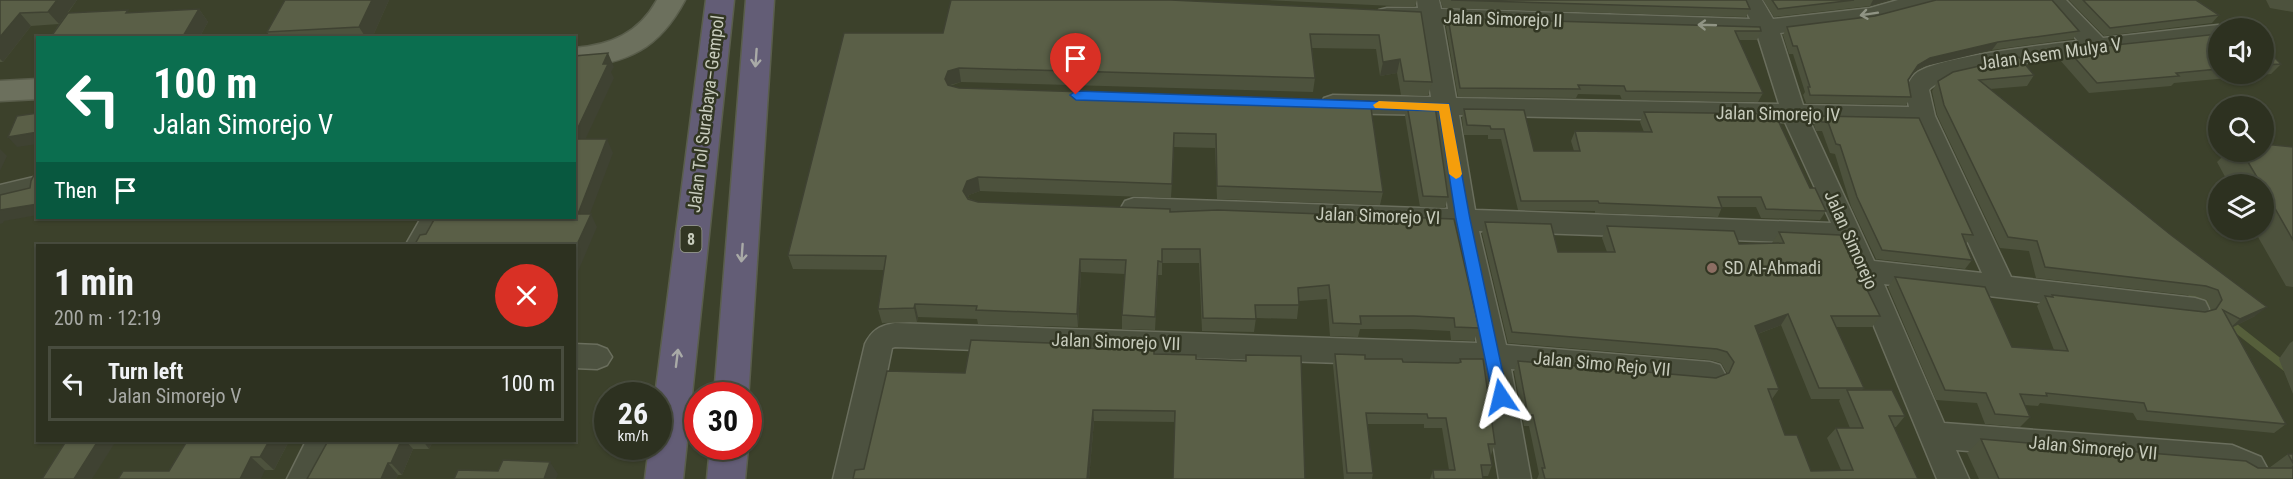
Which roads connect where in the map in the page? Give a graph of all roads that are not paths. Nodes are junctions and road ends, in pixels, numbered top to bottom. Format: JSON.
{"nodes":[{"id":1,"x":671,"y":0,"type":"edge"},
{"id":2,"x":720,"y":0,"type":"edge"},
{"id":3,"x":760,"y":0,"type":"edge"},
{"id":4,"x":1751,"y":0,"type":"edge"},
{"id":5,"x":1926,"y":0,"type":"edge"},
{"id":6,"x":2053,"y":0,"type":"edge"},
{"id":7,"x":1429,"y":8,"type":"edge"},
{"id":8,"x":1371,"y":14,"type":"edge"},
{"id":9,"x":1766,"y":27,"type":"junction"},
{"id":10,"x":2208,"y":34,"type":"edge"},
{"id":11,"x":2097,"y":46,"type":"junction"},
{"id":12,"x":576,"y":58,"type":"edge"},
{"id":13,"x":36,"y":89,"type":"edge"},
{"id":14,"x":0,"y":91,"type":"edge"},
{"id":15,"x":1315,"y":103,"type":"edge"},
{"id":16,"x":1445,"y":107,"type":"junction"},
{"id":17,"x":1794,"y":114,"type":"junction"},
{"id":18,"x":1923,"y":116,"type":"junction"},
{"id":19,"x":36,"y":186,"type":"edge"},
{"id":20,"x":0,"y":195,"type":"edge"},
{"id":21,"x":1109,"y":207,"type":"edge"},
{"id":22,"x":433,"y":219,"type":"edge"},
{"id":23,"x":1463,"y":219,"type":"junction"},
{"id":24,"x":1849,"y":234,"type":"junction"},
{"id":25,"x":420,"y":244,"type":"edge"},
{"id":26,"x":1864,"y":271,"type":"junction"},
{"id":27,"x":2002,"y":287,"type":"junction"},
{"id":28,"x":2195,"y":309,"type":"edge"},
{"id":29,"x":1494,"y":356,"type":"junction"},
{"id":30,"x":1710,"y":374,"type":"dead end"},
{"id":31,"x":733,"y":382,"type":"edge"},
{"id":32,"x":1935,"y":435,"type":"junction"},
{"id":33,"x":321,"y":442,"type":"edge"},
{"id":34,"x":728,"y":460,"type":"edge"},
{"id":35,"x":2253,"y":473,"type":"edge"},
{"id":36,"x":303,"y":479,"type":"edge"},
{"id":37,"x":663,"y":479,"type":"edge"},
{"id":38,"x":726,"y":479,"type":"edge"},
{"id":39,"x":849,"y":479,"type":"edge"},
{"id":40,"x":1515,"y":479,"type":"edge"},
{"id":41,"x":1953,"y":479,"type":"edge"}],
"edges":[{"from":1,"to":12,"type":"main road"},
{"from":37,"to":2,"type":"highway","name":"Jalan Tol Surabaya–Gempol","number":"8","one_way":true},
{"from":3,"to":31,"type":"highway","one_way":true},
{"from":4,"to":9,"type":"street","name":"Jalan Simorejo"},
{"from":5,"to":9,"type":"street","name":"Jalan Simorejo II","one_way":true},
{"from":6,"to":11,"type":"street"},
{"from":7,"to":8,"type":"street","name":"Jalan Simorejo II"},
{"from":9,"to":7,"type":"street","name":"Jalan Simorejo II","one_way":true},
{"from":7,"to":16,"type":"street"},
{"from":9,"to":17,"type":"street","name":"Jalan Simorejo"},
{"from":10,"to":11,"type":"street","name":"Jalan Asem Mulya V"},
{"from":11,"to":18,"type":"street","name":"Jalan Asem Mulya V"},
{"from":13,"to":14,"type":"main road"},
{"from":15,"to":16,"type":"street","name":"Jalan Simorejo IV"},
{"from":16,"to":17,"type":"street","name":"Jalan Simorejo IV"},
{"from":16,"to":23,"type":"street"},
{"from":17,"to":18,"type":"street","name":"Jalan Simorejo IV"},
{"from":17,"to":24,"type":"street","name":"Jalan Simorejo"},
{"from":18,"to":27,"type":"street"},
{"from":19,"to":20,"type":"street"},
{"from":21,"to":23,"type":"street","name":"Jalan Simorejo VI"},
{"from":22,"to":25,"type":"street"},
{"from":23,"to":24,"type":"street","name":"Jalan Simorejo VI"},
{"from":23,"to":29,"type":"street"},
{"from":24,"to":26,"type":"street","name":"Jalan Simorejo"},
{"from":26,"to":27,"type":"street"},
{"from":26,"to":32,"type":"street","name":"Jalan Simorejo"},
{"from":27,"to":28,"type":"street"},
{"from":29,"to":30,"type":"street","name":"Jalan Simo Rejo VII"},
{"from":29,"to":39,"type":"street","name":"Jalan Simorejo VII"},
{"from":29,"to":40,"type":"street"},
{"from":32,"to":35,"type":"street","name":"Jalan Simorejo VII"},
{"from":32,"to":41,"type":"street","name":"Jalan Simorejo"},
{"from":33,"to":36,"type":"street"},
{"from":34,"to":38,"type":"highway"}]}
